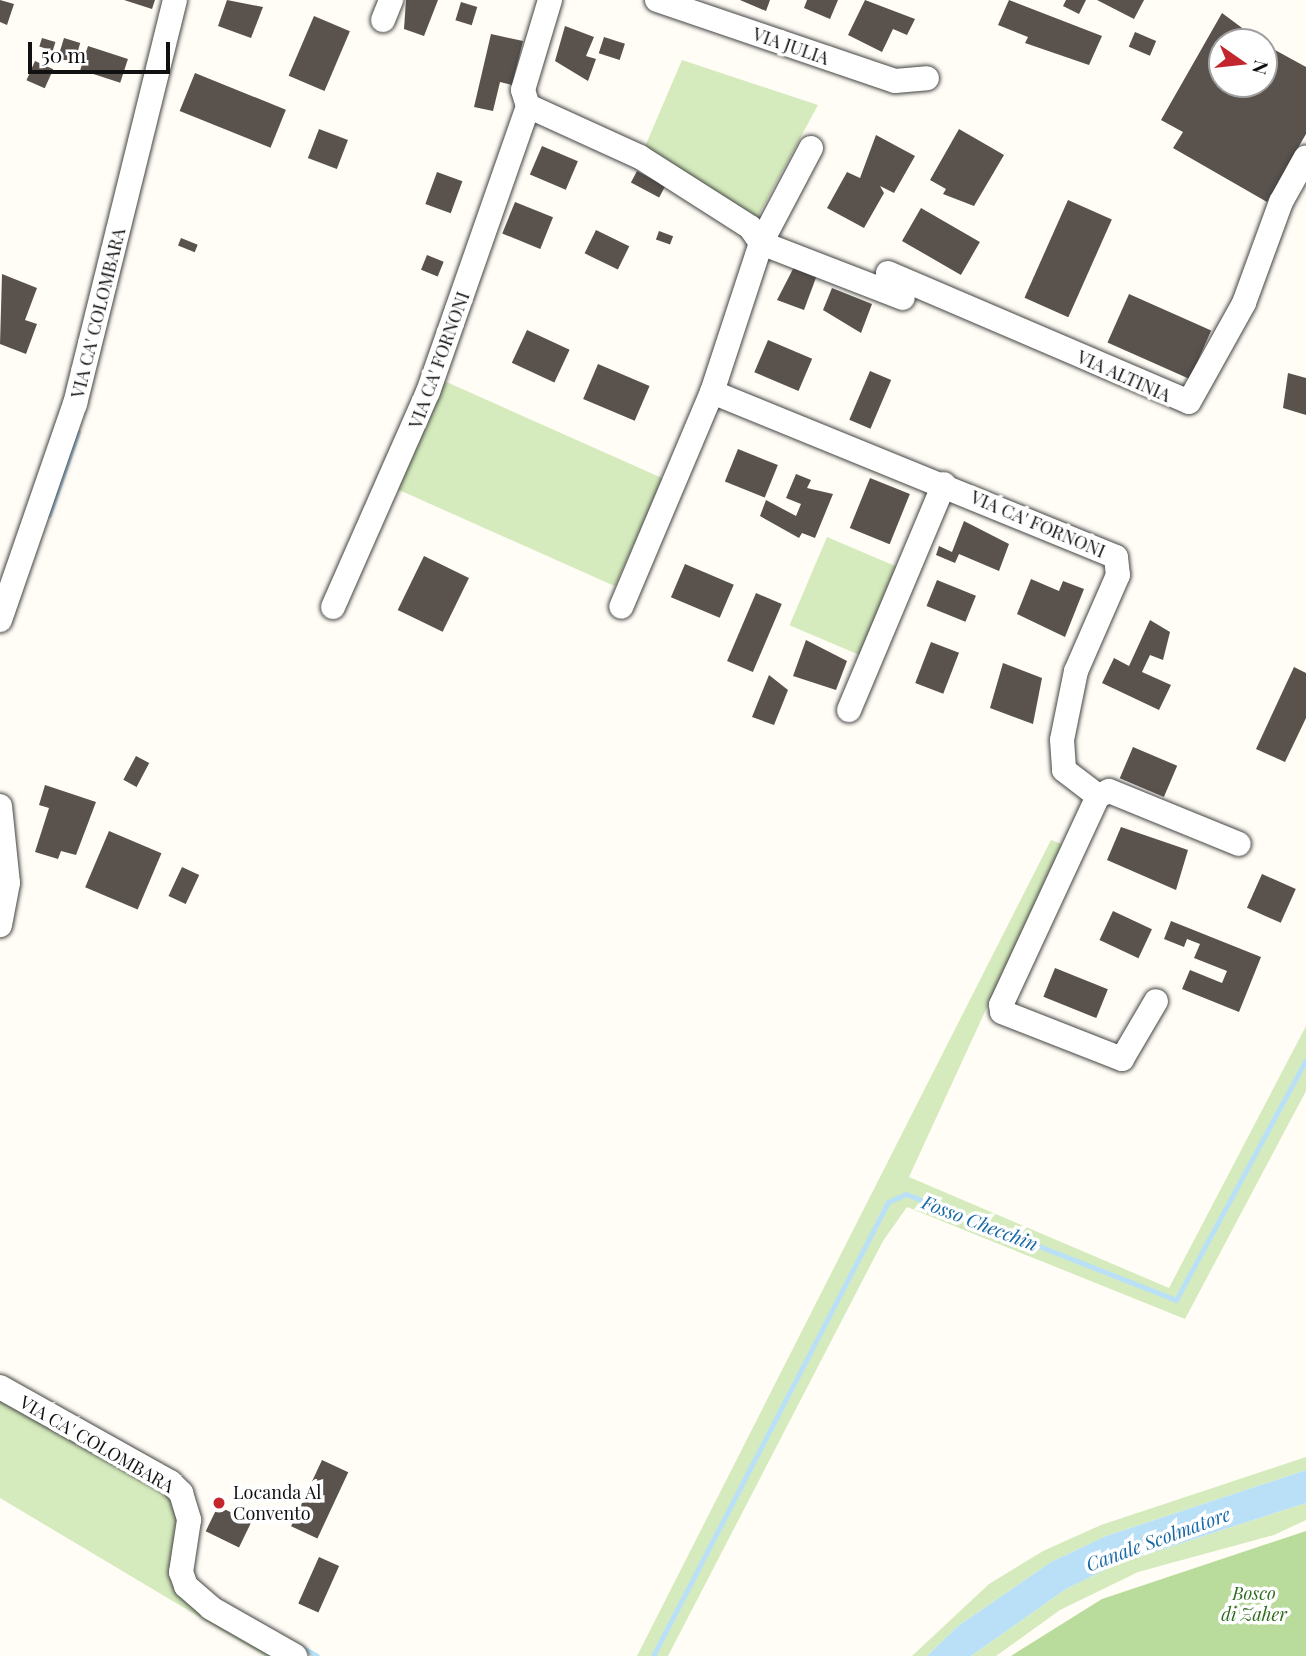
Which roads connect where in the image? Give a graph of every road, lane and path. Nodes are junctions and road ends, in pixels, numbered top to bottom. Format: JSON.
{"nodes":[{"id":1,"x":175,"y":0,"type":"edge"},
{"id":2,"x":550,"y":0,"type":"edge"},
{"id":3,"x":657,"y":0,"type":"edge"},
{"id":4,"x":927,"y":78,"type":"dead end"},
{"id":5,"x":528,"y":106,"type":"junction"},
{"id":6,"x":811,"y":148,"type":"dead end"},
{"id":7,"x":1306,"y":157,"type":"edge"},
{"id":8,"x":761,"y":243,"type":"junction"},
{"id":9,"x":888,"y":273,"type":"dead end"},
{"id":10,"x":903,"y":298,"type":"dead end"},
{"id":11,"x":712,"y":392,"type":"junction"},
{"id":12,"x":944,"y":484,"type":"junction"},
{"id":13,"x":333,"y":607,"type":"dead end"},
{"id":14,"x":621,"y":607,"type":"dead end"},
{"id":15,"x":0,"y":620,"type":"edge"},
{"id":16,"x":849,"y":710,"type":"dead end"},
{"id":17,"x":1098,"y":796,"type":"junction"},
{"id":18,"x":0,"y":806,"type":"edge"},
{"id":19,"x":1239,"y":844,"type":"dead end"},
{"id":20,"x":0,"y":925,"type":"edge"},
{"id":21,"x":1156,"y":1001,"type":"dead end"},
{"id":22,"x":0,"y":1387,"type":"edge"},
{"id":23,"x":295,"y":1656,"type":"edge"}],
"edges":[{"from":1,"to":15,"type":"street","name":"VIA CA' COLOMBARA"},
{"from":2,"to":5,"type":"street","name":"VIA CA' FORNONI"},
{"from":3,"to":4,"type":"street","name":"VIA JULIA"},
{"from":5,"to":8,"type":"street"},
{"from":5,"to":13,"type":"street","name":"VIA CA' FORNONI"},
{"from":6,"to":8,"type":"street"},
{"from":7,"to":9,"type":"street","name":"VIA ALTINIA"},
{"from":8,"to":10,"type":"street"},
{"from":8,"to":11,"type":"street"},
{"from":11,"to":12,"type":"street","name":"VIA CA' FORNONI"},
{"from":11,"to":14,"type":"street"},
{"from":12,"to":16,"type":"street"},
{"from":12,"to":17,"type":"street","name":"VIA CA' FORNONI"},
{"from":17,"to":19,"type":"street"},
{"from":17,"to":21,"type":"street"},
{"from":18,"to":20,"type":"street"},
{"from":22,"to":23,"type":"street","name":"VIA CA' COLOMBARA"}]}
